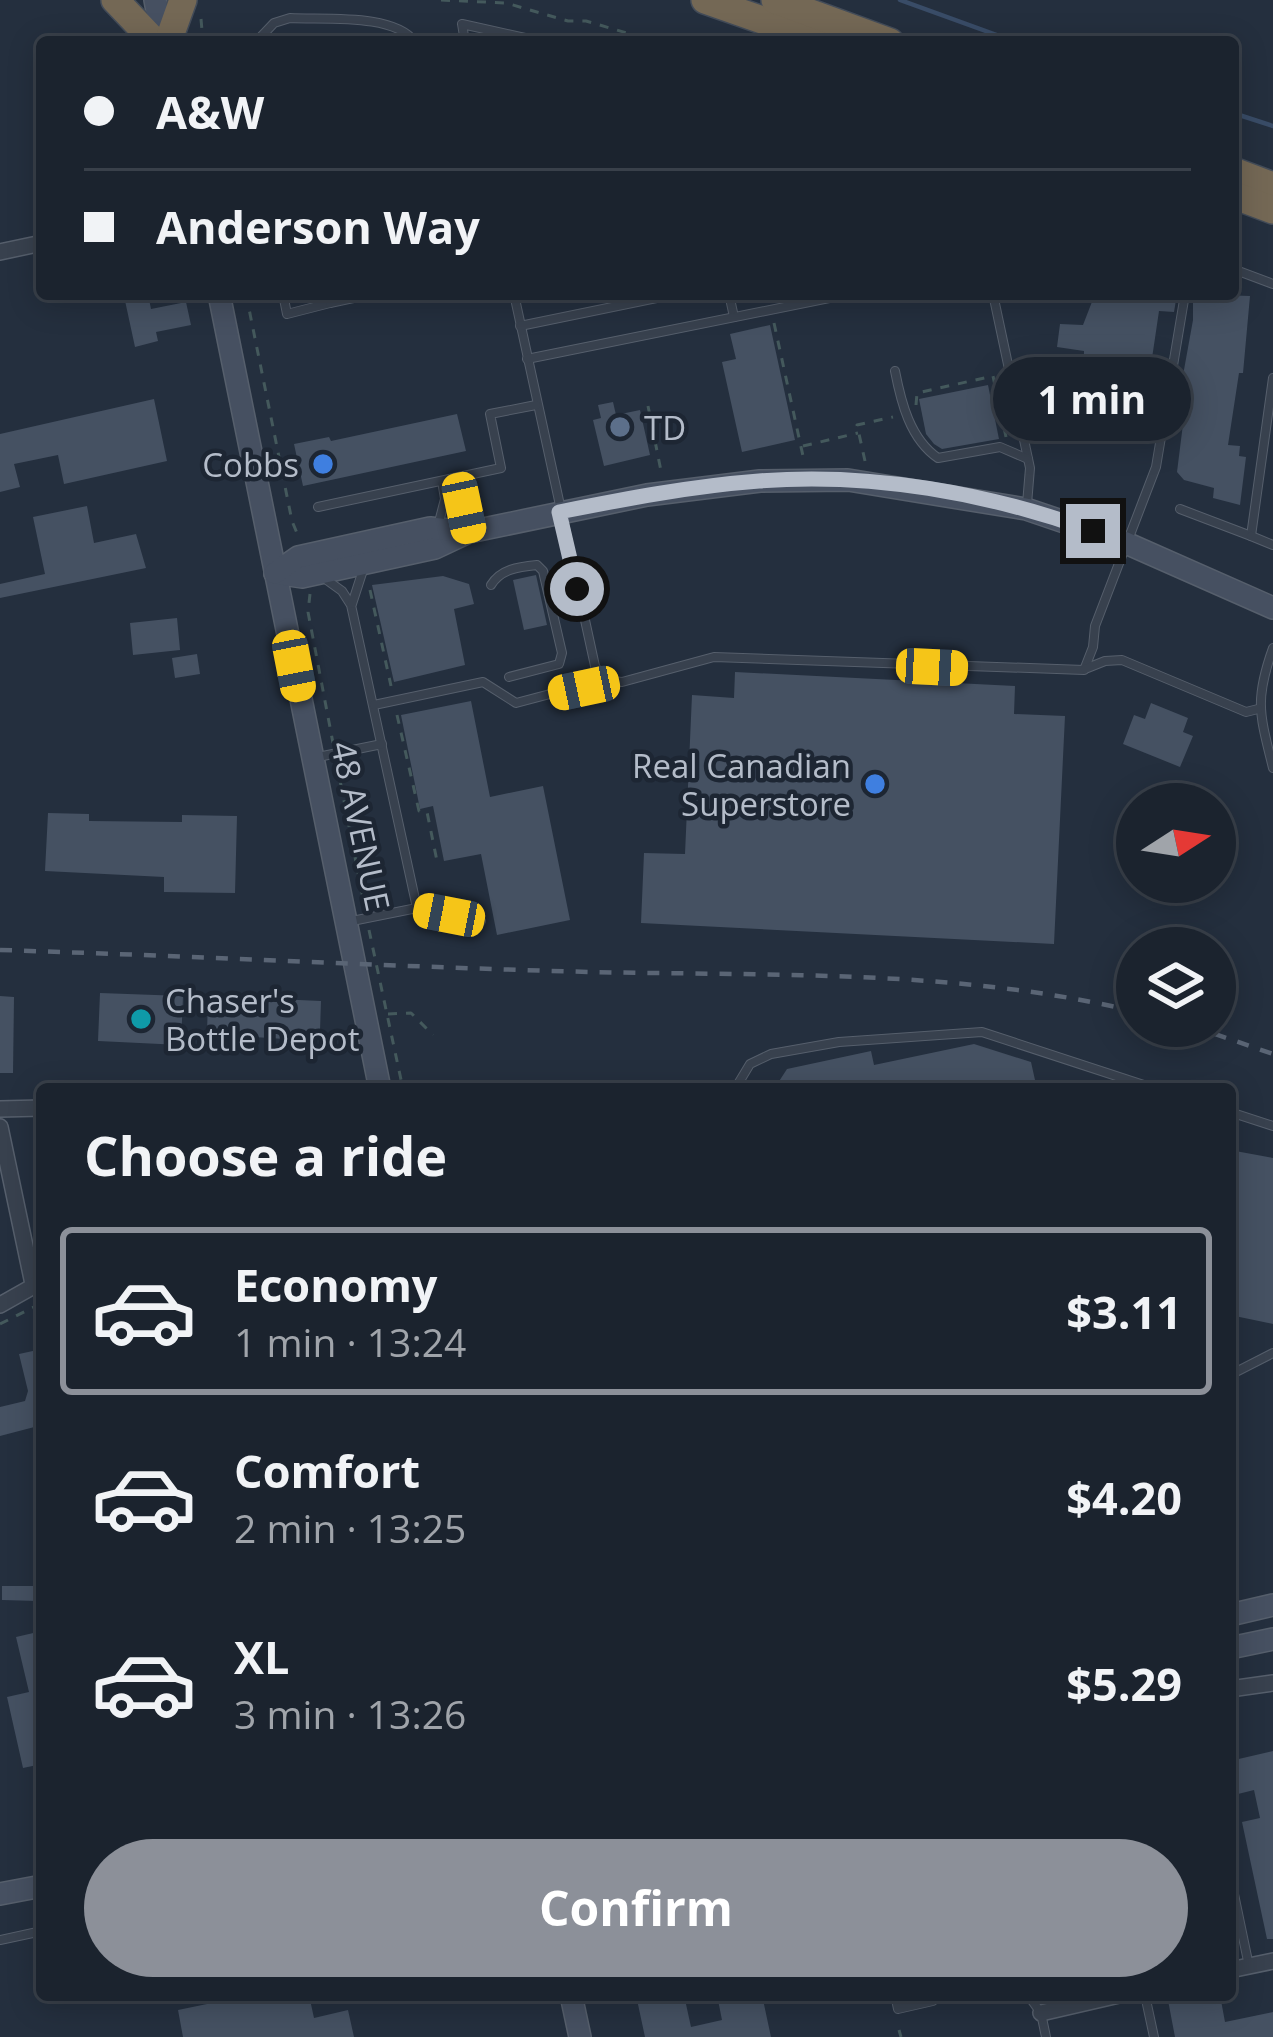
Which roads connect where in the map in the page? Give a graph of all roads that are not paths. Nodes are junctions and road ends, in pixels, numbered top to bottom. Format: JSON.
{"nodes":[{"id":1,"x":115,"y":0,"type":"edge"},
{"id":2,"x":154,"y":0,"type":"edge"},
{"id":3,"x":706,"y":0,"type":"edge"},
{"id":4,"x":775,"y":0,"type":"edge"},
{"id":5,"x":193,"y":4,"type":"edge"},
{"id":6,"x":155,"y":36,"type":"edge"},
{"id":7,"x":161,"y":36,"type":"edge"},
{"id":8,"x":167,"y":36,"type":"edge"},
{"id":9,"x":262,"y":36,"type":"edge"},
{"id":10,"x":410,"y":36,"type":"edge"},
{"id":11,"x":464,"y":36,"type":"edge"},
{"id":12,"x":516,"y":36,"type":"edge"},
{"id":13,"x":808,"y":36,"type":"edge"},
{"id":14,"x":874,"y":36,"type":"edge"},
{"id":15,"x":1239,"y":173,"type":"edge"},
{"id":16,"x":1273,"y":186,"type":"edge"},
{"id":17,"x":1239,"y":197,"type":"edge"},
{"id":18,"x":1273,"y":210,"type":"edge"},
{"id":19,"x":36,"y":244,"type":"edge"},
{"id":20,"x":0,"y":252,"type":"edge"},
{"id":21,"x":1239,"y":271,"type":"edge"},
{"id":22,"x":1273,"y":284,"type":"edge"},
{"id":23,"x":220,"y":300,"type":"edge"},
{"id":24,"x":284,"y":300,"type":"edge"},
{"id":25,"x":326,"y":300,"type":"edge"},
{"id":26,"x":515,"y":300,"type":"edge"},
{"id":27,"x":647,"y":300,"type":"edge"},
{"id":28,"x":730,"y":300,"type":"edge"},
{"id":29,"x":819,"y":300,"type":"edge"},
{"id":30,"x":994,"y":300,"type":"edge"},
{"id":31,"x":1184,"y":300,"type":"edge"},
{"id":32,"x":734,"y":317,"type":"junction"},
{"id":33,"x":520,"y":326,"type":"junction"},
{"id":34,"x":527,"y":359,"type":"junction"},
{"id":35,"x":895,"y":371,"type":"dead end"},
{"id":36,"x":1273,"y":378,"type":"edge"},
{"id":37,"x":536,"y":405,"type":"junction"},
{"id":38,"x":1028,"y":459,"type":"junction"},
{"id":39,"x":458,"y":477,"type":"junction"},
{"id":40,"x":442,"y":481,"type":"junction"},
{"id":41,"x":318,"y":507,"type":"dead end"},
{"id":42,"x":1026,"y":509,"type":"junction"},
{"id":43,"x":1180,"y":509,"type":"dead end"},
{"id":44,"x":559,"y":512,"type":"junction"},
{"id":45,"x":437,"y":529,"type":"junction"},
{"id":46,"x":469,"y":532,"type":"junction"},
{"id":47,"x":1251,"y":536,"type":"junction"},
{"id":48,"x":1126,"y":543,"type":"junction"},
{"id":49,"x":1273,"y":545,"type":"edge"},
{"id":50,"x":367,"y":562,"type":"junction"},
{"id":51,"x":275,"y":573,"type":"junction"},
{"id":52,"x":318,"y":573,"type":"junction"},
{"id":53,"x":491,"y":585,"type":"dead end"},
{"id":54,"x":351,"y":605,"type":"junction"},
{"id":55,"x":1273,"y":608,"type":"edge"},
{"id":56,"x":1273,"y":648,"type":"edge"},
{"id":57,"x":1084,"y":670,"type":"junction"},
{"id":58,"x":508,"y":677,"type":"dead end"},
{"id":59,"x":603,"y":680,"type":"junction"},
{"id":60,"x":374,"y":705,"type":"junction"},
{"id":61,"x":1258,"y":709,"type":"junction"},
{"id":62,"x":382,"y":744,"type":"junction"},
{"id":63,"x":324,"y":756,"type":"junction"},
{"id":64,"x":1273,"y":768,"type":"edge"},
{"id":65,"x":417,"y":908,"type":"junction"},
{"id":66,"x":357,"y":920,"type":"junction"},
{"id":67,"x":481,"y":921,"type":"dead end"},
{"id":68,"x":379,"y":1083,"type":"edge"},
{"id":69,"x":739,"y":1083,"type":"edge"},
{"id":70,"x":1138,"y":1083,"type":"edge"},
{"id":71,"x":36,"y":1108,"type":"edge"},
{"id":72,"x":0,"y":1109,"type":"edge"},
{"id":73,"x":1236,"y":1114,"type":"edge"},
{"id":74,"x":1273,"y":1126,"type":"edge"},
{"id":75,"x":0,"y":1127,"type":"edge"},
{"id":76,"x":36,"y":1276,"type":"edge"},
{"id":77,"x":36,"y":1285,"type":"edge"},
{"id":78,"x":0,"y":1305,"type":"edge"},
{"id":79,"x":1273,"y":1353,"type":"edge"},
{"id":80,"x":1236,"y":1372,"type":"edge"},
{"id":81,"x":1273,"y":1605,"type":"edge"},
{"id":82,"x":1236,"y":1614,"type":"edge"},
{"id":83,"x":1273,"y":1639,"type":"edge"},
{"id":84,"x":1236,"y":1647,"type":"edge"},
{"id":85,"x":1273,"y":1683,"type":"edge"},
{"id":86,"x":1236,"y":1688,"type":"edge"},
{"id":87,"x":36,"y":1887,"type":"edge"},
{"id":88,"x":0,"y":1894,"type":"edge"},
{"id":89,"x":1236,"y":1904,"type":"edge"},
{"id":90,"x":36,"y":1932,"type":"edge"},
{"id":91,"x":0,"y":1940,"type":"edge"},
{"id":92,"x":1273,"y":1960,"type":"edge"},
{"id":93,"x":1249,"y":1966,"type":"junction"},
{"id":94,"x":1236,"y":1969,"type":"edge"},
{"id":95,"x":572,"y":2001,"type":"edge"},
{"id":96,"x":896,"y":2001,"type":"edge"},
{"id":97,"x":933,"y":2001,"type":"edge"},
{"id":98,"x":1032,"y":2001,"type":"edge"},
{"id":99,"x":1093,"y":2001,"type":"edge"},
{"id":100,"x":1145,"y":2001,"type":"edge"},
{"id":101,"x":1041,"y":2013,"type":"junction"},
{"id":102,"x":580,"y":2037,"type":"edge"},
{"id":103,"x":1046,"y":2037,"type":"edge"},
{"id":104,"x":1154,"y":2037,"type":"edge"}],
"edges":[{"from":1,"to":6,"type":"highway"},
{"from":2,"to":7,"type":"street"},
{"from":3,"to":13,"type":"highway"},
{"from":4,"to":14,"type":"highway"},
{"from":5,"to":8,"type":"highway"},
{"from":9,"to":10,"type":"lane"},
{"from":11,"to":12,"type":"lane"},
{"from":15,"to":16,"type":"highway"},
{"from":17,"to":18,"type":"highway"},
{"from":19,"to":20,"type":"street"},
{"from":21,"to":22,"type":"lane"},
{"from":23,"to":51,"type":"street","name":"48 AVENUE"},
{"from":24,"to":25,"type":"lane"},
{"from":26,"to":33,"type":"lane"},
{"from":27,"to":33,"type":"lane"},
{"from":28,"to":32,"type":"lane"},
{"from":29,"to":32,"type":"lane"},
{"from":30,"to":38,"type":"lane"},
{"from":31,"to":48,"type":"lane"},
{"from":32,"to":34,"type":"lane"},
{"from":33,"to":34,"type":"lane"},
{"from":34,"to":37,"type":"lane"},
{"from":35,"to":38,"type":"lane"},
{"from":36,"to":47,"type":"lane"},
{"from":37,"to":39,"type":"lane"},
{"from":37,"to":44,"type":"lane"},
{"from":38,"to":42,"type":"lane"},
{"from":39,"to":40,"type":"lane"},
{"from":39,"to":46,"type":"lane"},
{"from":40,"to":41,"type":"lane"},
{"from":40,"to":45,"type":"lane"},
{"from":42,"to":44,"type":"street"},
{"from":42,"to":48,"type":"street"},
{"from":43,"to":47,"type":"lane"},
{"from":44,"to":46,"type":"street"},
{"from":44,"to":59,"type":"lane"},
{"from":45,"to":46,"type":"street"},
{"from":45,"to":51,"type":"street"},
{"from":46,"to":50,"type":"street"},
{"from":47,"to":49,"type":"lane"},
{"from":48,"to":55,"type":"street"},
{"from":48,"to":57,"type":"lane"},
{"from":50,"to":52,"type":"street"},
{"from":50,"to":54,"type":"lane"},
{"from":51,"to":52,"type":"street"},
{"from":51,"to":63,"type":"street","name":"48 AVENUE"},
{"from":52,"to":54,"type":"lane"},
{"from":53,"to":58,"type":"lane"},
{"from":54,"to":60,"type":"lane"},
{"from":56,"to":61,"type":"lane"},
{"from":57,"to":59,"type":"lane"},
{"from":57,"to":61,"type":"lane"},
{"from":59,"to":60,"type":"lane"},
{"from":60,"to":62,"type":"lane"},
{"from":61,"to":64,"type":"lane"},
{"from":62,"to":63,"type":"lane"},
{"from":62,"to":65,"type":"lane"},
{"from":63,"to":66,"type":"street","name":"48 AVENUE"},
{"from":65,"to":66,"type":"lane"},
{"from":65,"to":67,"type":"lane"},
{"from":66,"to":68,"type":"street","name":"48 AVENUE"},
{"from":69,"to":70,"type":"lane"},
{"from":71,"to":72,"type":"street"},
{"from":73,"to":74,"type":"lane"},
{"from":75,"to":76,"type":"street"},
{"from":77,"to":78,"type":"street"},
{"from":79,"to":80,"type":"lane"},
{"from":81,"to":82,"type":"street"},
{"from":83,"to":84,"type":"street"},
{"from":85,"to":86,"type":"street"},
{"from":87,"to":88,"type":"street"},
{"from":89,"to":93,"type":"lane"},
{"from":90,"to":91,"type":"lane"},
{"from":92,"to":93,"type":"street"},
{"from":93,"to":94,"type":"street"},
{"from":95,"to":102,"type":"street"},
{"from":96,"to":97,"type":"lane"},
{"from":98,"to":101,"type":"lane"},
{"from":99,"to":101,"type":"street"},
{"from":100,"to":104,"type":"lane"},
{"from":101,"to":103,"type":"lane"}]}
